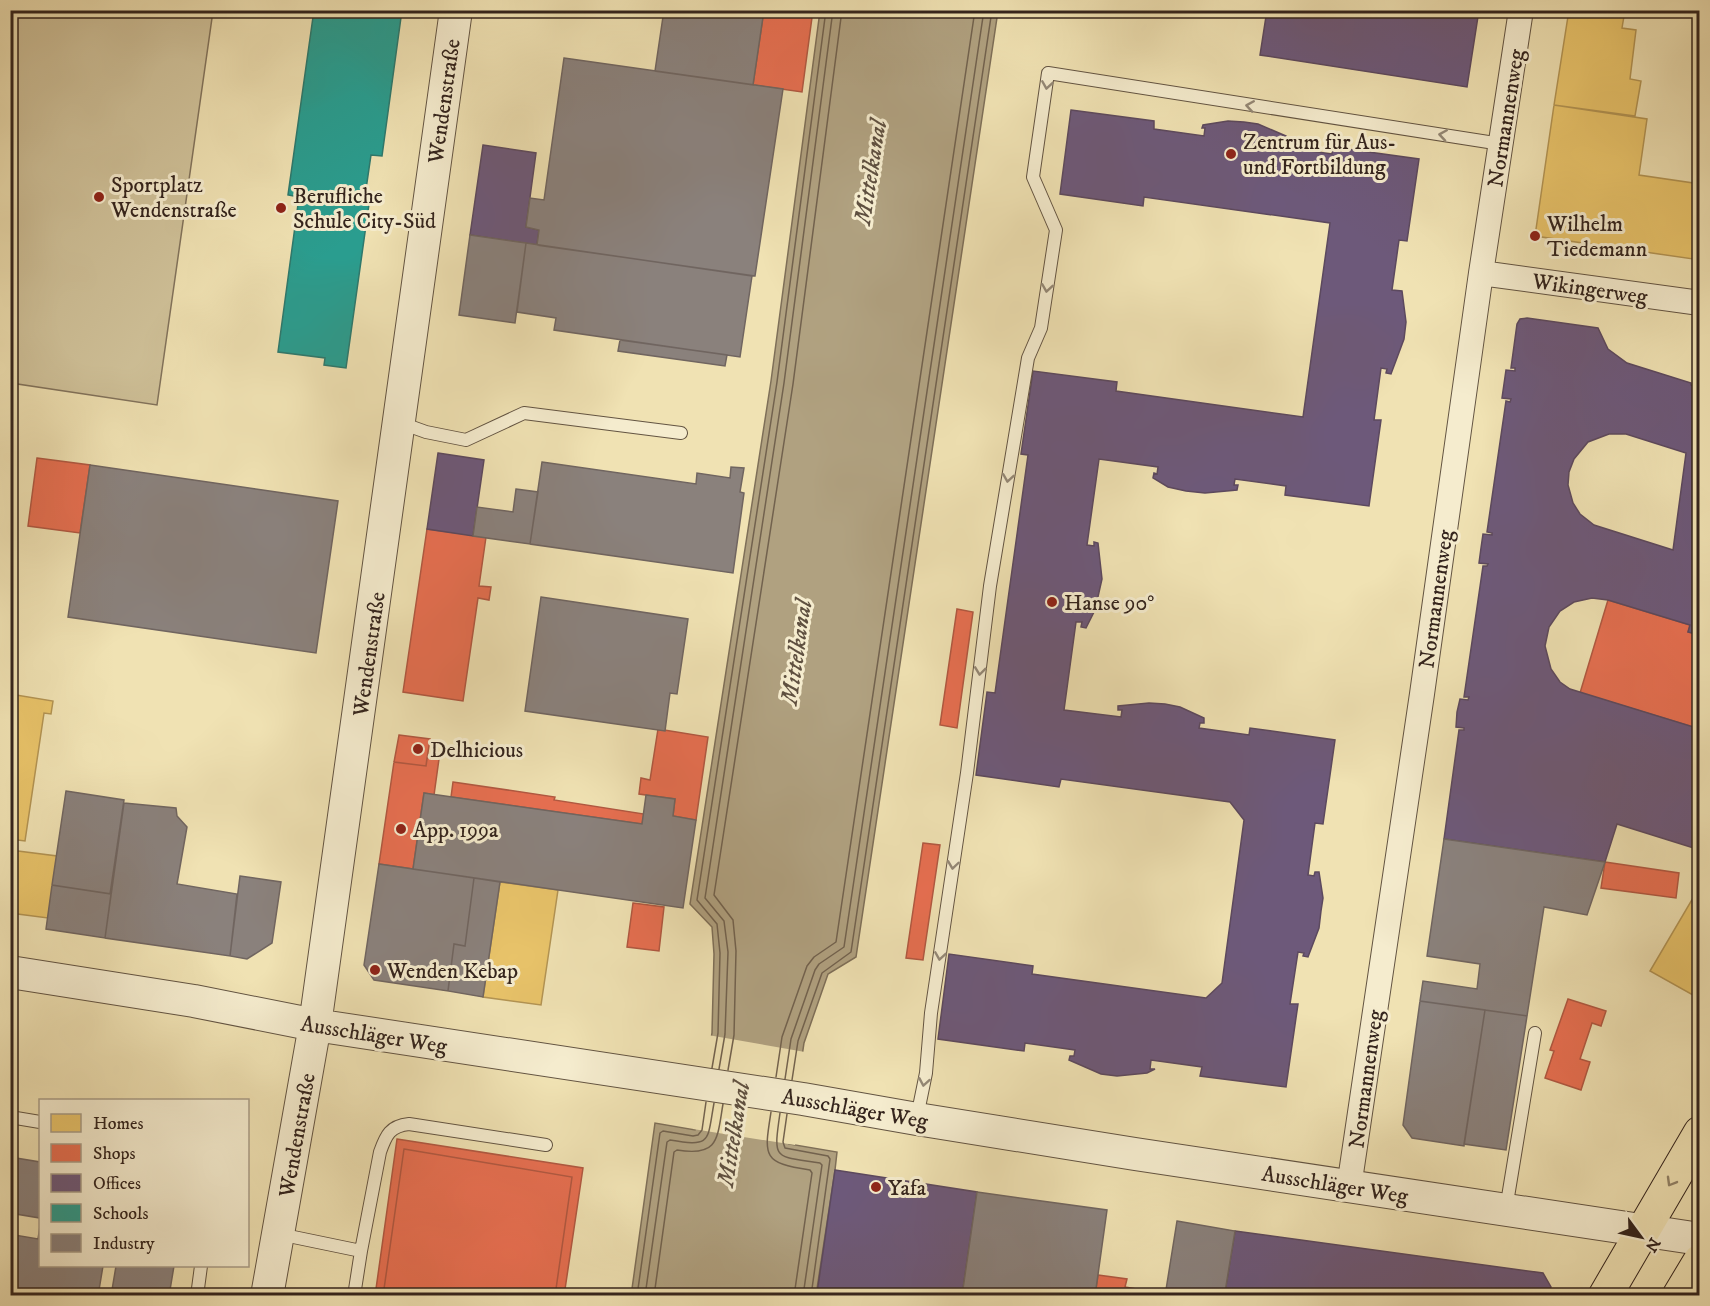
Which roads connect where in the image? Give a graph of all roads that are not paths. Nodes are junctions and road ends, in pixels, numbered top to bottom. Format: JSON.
{"nodes":[{"id":1,"x":456,"y":10,"type":"edge"},
{"id":2,"x":1521,"y":10,"type":"edge"},
{"id":3,"x":1501,"y":144,"type":"junction"},
{"id":4,"x":1481,"y":273,"type":"junction"},
{"id":5,"x":1700,"y":303,"type":"edge"},
{"id":6,"x":399,"y":423,"type":"junction"},
{"id":7,"x":681,"y":433,"type":"dead end"},
{"id":8,"x":10,"y":972,"type":"edge"},
{"id":9,"x":315,"y":1025,"type":"junction"},
{"id":10,"x":1534,"y":1033,"type":"dead end"},
{"id":11,"x":10,"y":1117,"type":"edge"},
{"id":12,"x":917,"y":1119,"type":"junction"},
{"id":13,"x":39,"y":1122,"type":"edge"},
{"id":14,"x":1700,"y":1133,"type":"edge"},
{"id":15,"x":546,"y":1145,"type":"dead end"},
{"id":16,"x":1349,"y":1187,"type":"junction"},
{"id":17,"x":1506,"y":1210,"type":"junction"},
{"id":18,"x":1643,"y":1231,"type":"junction"},
{"id":19,"x":278,"y":1233,"type":"junction"},
{"id":20,"x":1700,"y":1239,"type":"edge"},
{"id":21,"x":361,"y":1251,"type":"junction"},
{"id":22,"x":1700,"y":1261,"type":"edge"},
{"id":23,"x":201,"y":1267,"type":"edge"},
{"id":24,"x":197,"y":1296,"type":"edge"},
{"id":25,"x":267,"y":1296,"type":"edge"},
{"id":26,"x":354,"y":1296,"type":"edge"},
{"id":27,"x":1605,"y":1296,"type":"edge"},
{"id":28,"x":1679,"y":1296,"type":"edge"}],
"edges":[{"from":1,"to":6,"type":"street","name":"Wendenstraße"},
{"from":2,"to":3,"type":"street","name":"Normannenweg"},
{"from":3,"to":4,"type":"street","name":"Normannenweg"},
{"from":3,"to":12,"type":"lane","one_way":true},
{"from":4,"to":5,"type":"street","name":"Wikingerweg"},
{"from":4,"to":16,"type":"street","name":"Normannenweg"},
{"from":6,"to":7,"type":"lane"},
{"from":6,"to":9,"type":"street","name":"Wendenstraße"},
{"from":8,"to":9,"type":"street","name":"Ausschläger Weg"},
{"from":9,"to":12,"type":"street","name":"Ausschläger Weg"},
{"from":9,"to":19,"type":"street","name":"Wendenstraße"},
{"from":10,"to":17,"type":"lane"},
{"from":11,"to":13,"type":"lane"},
{"from":12,"to":16,"type":"street","name":"Ausschläger Weg"},
{"from":14,"to":18,"type":"main road","one_way":true},
{"from":15,"to":21,"type":"lane"},
{"from":16,"to":17,"type":"street","name":"Ausschläger Weg"},
{"from":17,"to":18,"type":"street","name":"Ausschläger Weg"},
{"from":18,"to":20,"type":"street","name":"Ausschläger Weg"},
{"from":18,"to":27,"type":"main road"},
{"from":19,"to":21,"type":"lane"},
{"from":19,"to":25,"type":"street","name":"Wendenstraße"},
{"from":21,"to":26,"type":"lane"},
{"from":22,"to":28,"type":"main road"},
{"from":23,"to":24,"type":"lane"}]}
